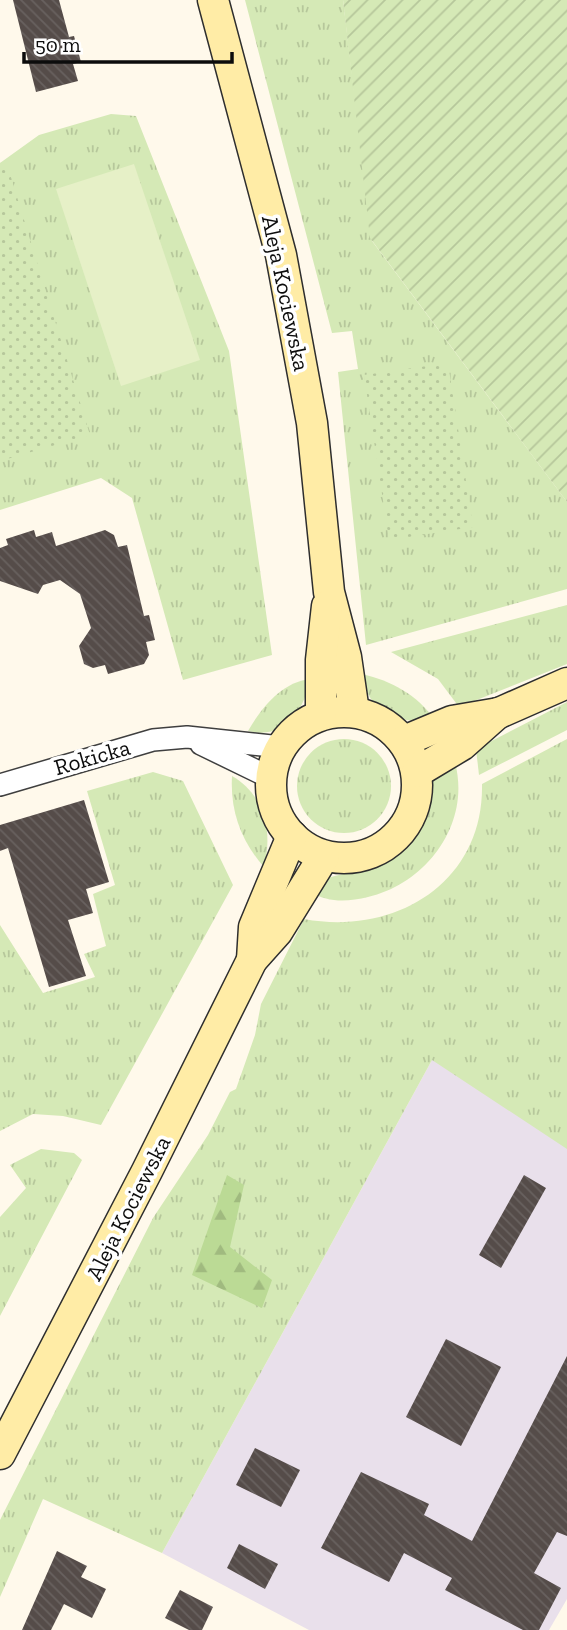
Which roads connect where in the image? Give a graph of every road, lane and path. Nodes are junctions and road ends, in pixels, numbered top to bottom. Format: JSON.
{"nodes":[{"id":1,"x":213,"y":0,"type":"edge"},
{"id":2,"x":329,"y":592,"type":"junction"},
{"id":3,"x":567,"y":683,"type":"edge"},
{"id":4,"x":354,"y":712,"type":"junction"},
{"id":5,"x":499,"y":713,"type":"junction"},
{"id":6,"x":321,"y":714,"type":"junction"},
{"id":7,"x":187,"y":737,"type":"junction"},
{"id":8,"x":404,"y":741,"type":"junction"},
{"id":9,"x":281,"y":747,"type":"junction"},
{"id":10,"x":417,"y":772,"type":"junction"},
{"id":11,"x":271,"y":778,"type":"junction"},
{"id":12,"x":0,"y":785,"type":"edge"},
{"id":13,"x":292,"y":836,"type":"junction"},
{"id":14,"x":324,"y":856,"type":"junction"},
{"id":15,"x":252,"y":960,"type":"junction"},
{"id":16,"x":0,"y":1454,"type":"edge"}],
"edges":[{"from":1,"to":2,"type":"street","name":"Aleja Kociewska"},
{"from":2,"to":4,"type":"street","name":"Aleja Kociewska"},
{"from":2,"to":6,"type":"street","name":"Aleja Kociewska"},
{"from":3,"to":5,"type":"street"},
{"from":4,"to":6,"type":"street"},
{"from":4,"to":8,"type":"street"},
{"from":5,"to":8,"type":"street"},
{"from":5,"to":10,"type":"street"},
{"from":6,"to":9,"type":"street"},
{"from":7,"to":9,"type":"street","name":"Rokicka"},
{"from":7,"to":11,"type":"street"},
{"from":7,"to":12,"type":"street","name":"Rokicka"},
{"from":8,"to":10,"type":"street"},
{"from":9,"to":11,"type":"street"},
{"from":10,"to":14,"type":"street"},
{"from":11,"to":13,"type":"street"},
{"from":13,"to":14,"type":"street"},
{"from":13,"to":15,"type":"street","name":"Aleja Kociewska"},
{"from":14,"to":15,"type":"street","name":"Aleja Kociewska"},
{"from":15,"to":16,"type":"street","name":"Aleja Kociewska"}]}
